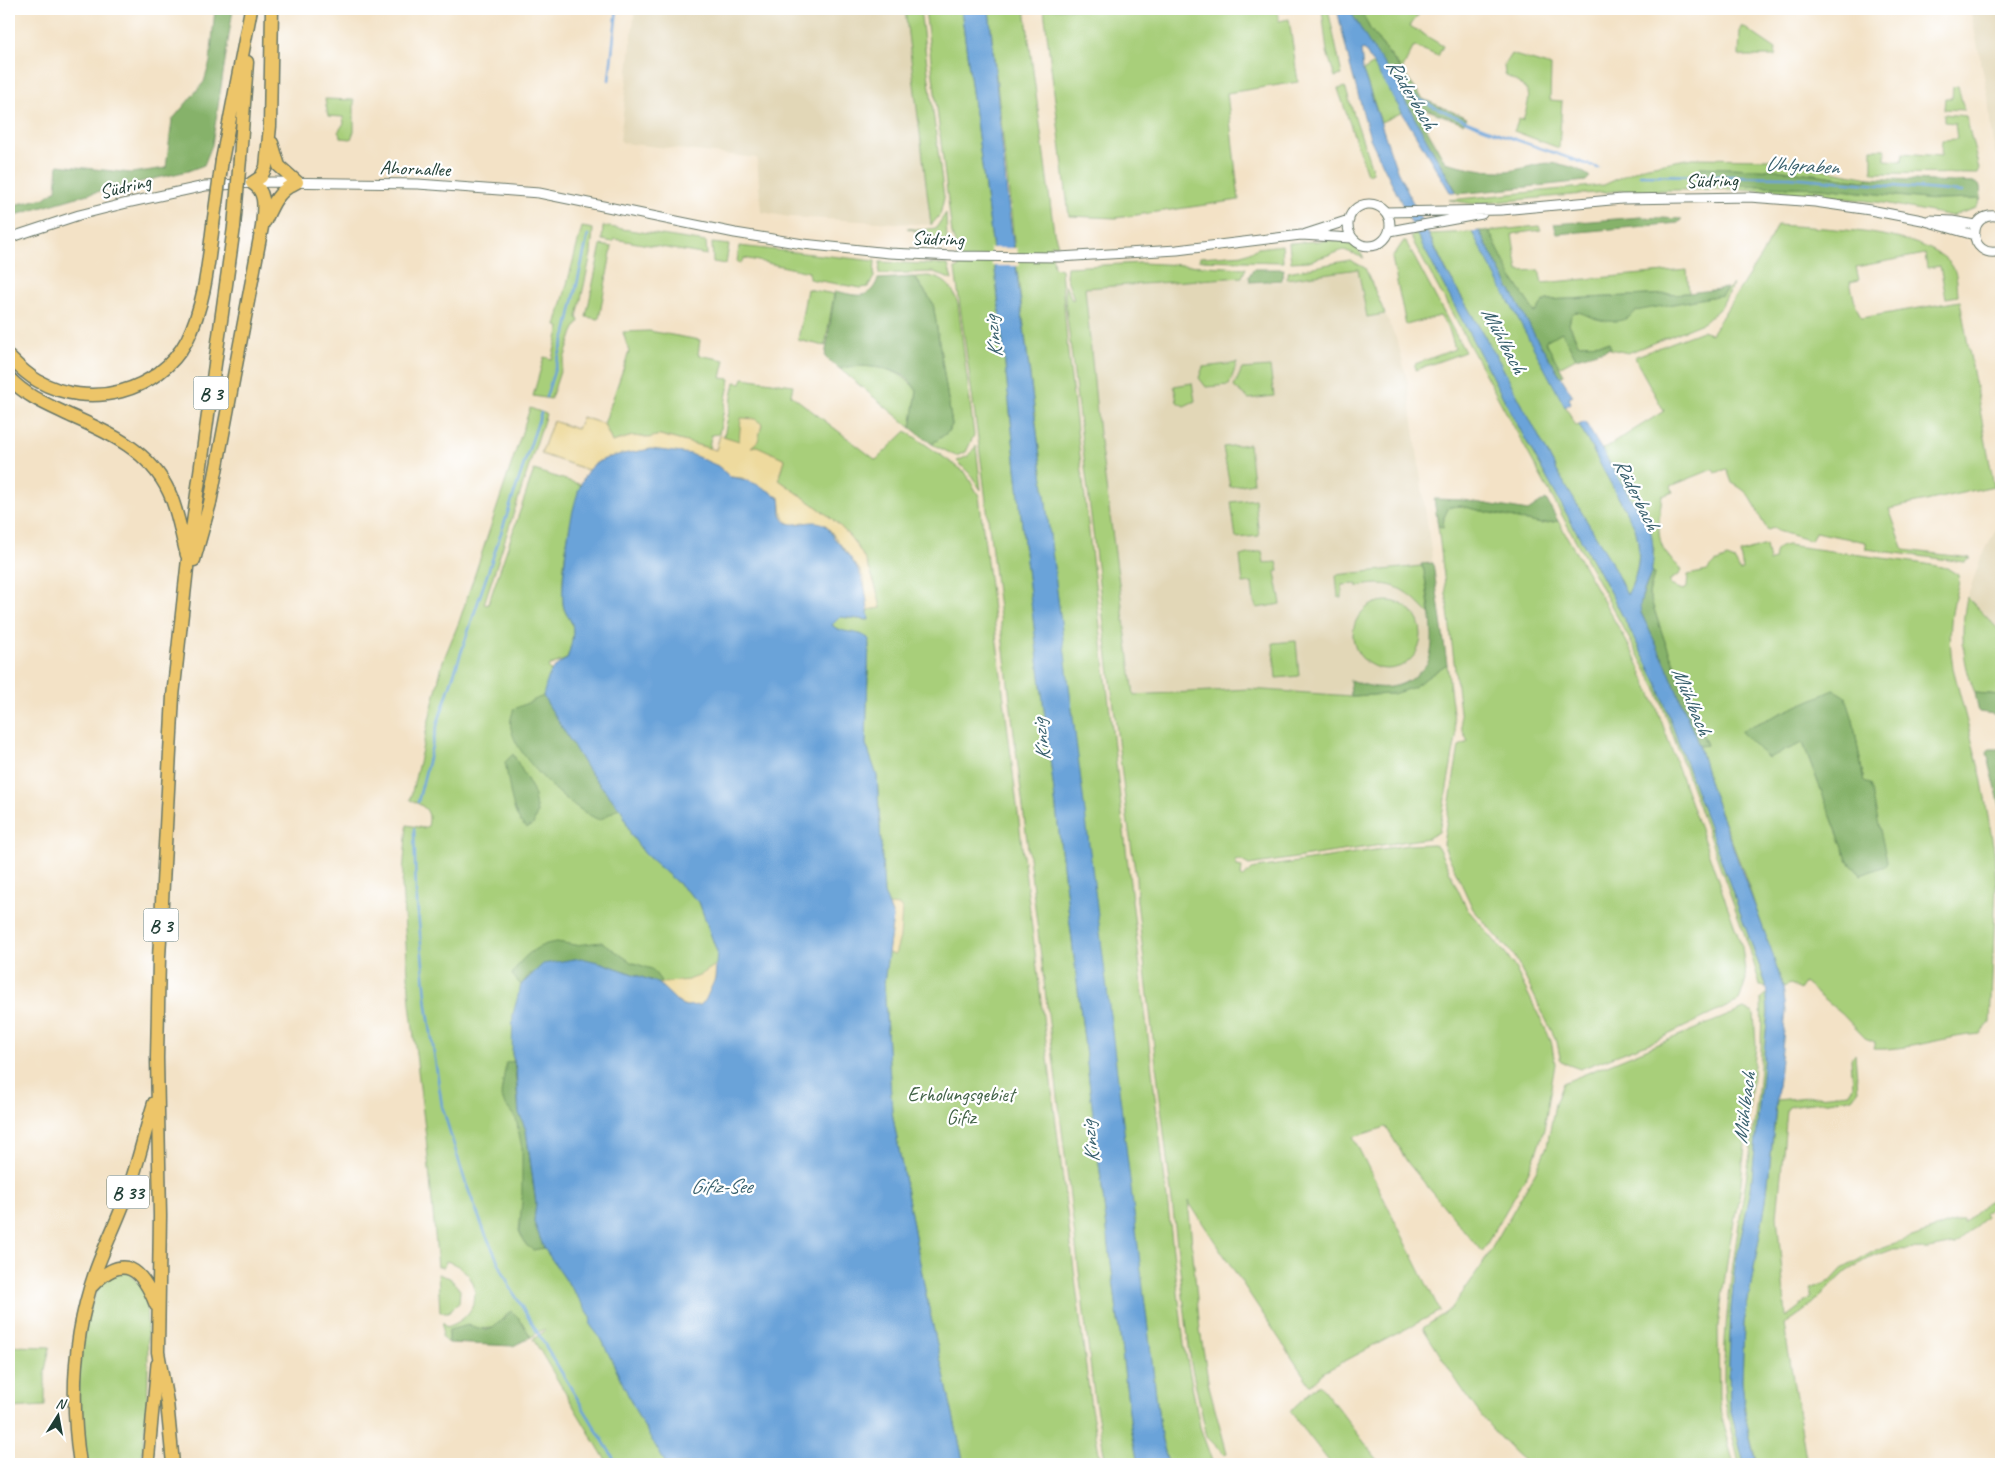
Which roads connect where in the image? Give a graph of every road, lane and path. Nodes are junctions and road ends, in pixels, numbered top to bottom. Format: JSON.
{"nodes":[{"id":1,"x":251,"y":9,"type":"edge"},
{"id":2,"x":272,"y":9,"type":"edge"},
{"id":3,"x":270,"y":126,"type":"junction"},
{"id":4,"x":297,"y":182,"type":"junction"},
{"id":5,"x":252,"y":183,"type":"junction"},
{"id":6,"x":576,"y":199,"type":"joint"},
{"id":7,"x":1502,"y":210,"type":"junction"},
{"id":8,"x":1386,"y":212,"type":"junction"},
{"id":9,"x":2001,"y":217,"type":"edge"},
{"id":10,"x":1348,"y":220,"type":"junction"},
{"id":11,"x":1922,"y":220,"type":"junction"},
{"id":12,"x":1976,"y":225,"type":"junction"},
{"id":13,"x":262,"y":227,"type":"junction"},
{"id":14,"x":1390,"y":231,"type":"junction"},
{"id":15,"x":1301,"y":235,"type":"junction"},
{"id":16,"x":1974,"y":235,"type":"junction"},
{"id":17,"x":9,"y":238,"type":"edge"},
{"id":18,"x":1352,"y":238,"type":"junction"},
{"id":19,"x":2001,"y":251,"type":"edge"},
{"id":20,"x":9,"y":357,"type":"edge"},
{"id":21,"x":9,"y":378,"type":"edge"},
{"id":22,"x":188,"y":559,"type":"junction"},
{"id":23,"x":186,"y":584,"type":"junction"},
{"id":24,"x":157,"y":1091,"type":"junction"},
{"id":25,"x":89,"y":1290,"type":"junction"},
{"id":26,"x":158,"y":1309,"type":"junction"},
{"id":27,"x":158,"y":1352,"type":"junction"},
{"id":28,"x":80,"y":1464,"type":"edge"},
{"id":29,"x":148,"y":1464,"type":"edge"},
{"id":30,"x":173,"y":1464,"type":"edge"}],
"edges":[{"from":1,"to":20,"type":"highway","bridge":true},
{"from":1,"to":22,"type":"highway","number":"B 3","bridge":true},
{"from":2,"to":3,"type":"highway"},
{"from":3,"to":4,"type":"highway"},
{"from":3,"to":5,"type":"highway"},
{"from":4,"to":5,"type":"street","name":"Ahornallee"},
{"from":4,"to":6,"type":"street","name":"Ahornallee"},
{"from":4,"to":13,"type":"highway"},
{"from":5,"to":13,"type":"highway"},
{"from":5,"to":17,"type":"street","name":"Südring"},
{"from":6,"to":15,"type":"street","name":"Südring"},
{"from":7,"to":8,"type":"street","name":"Südring"},
{"from":7,"to":11,"type":"street","name":"Südring"},
{"from":7,"to":14,"type":"street","name":"Südring"},
{"from":8,"to":10,"type":"street","name":"Südring"},
{"from":8,"to":14,"type":"street"},
{"from":9,"to":12,"type":"street"},
{"from":10,"to":15,"type":"street","name":"Südring"},
{"from":10,"to":18,"type":"street"},
{"from":11,"to":12,"type":"street","name":"Südring"},
{"from":11,"to":16,"type":"street","name":"Südring"},
{"from":12,"to":16,"type":"street"},
{"from":13,"to":23,"type":"highway"},
{"from":14,"to":18,"type":"street","name":"Südring"},
{"from":15,"to":18,"type":"street","name":"Südring"},
{"from":16,"to":19,"type":"street"},
{"from":21,"to":22,"type":"highway"},
{"from":22,"to":23,"type":"highway","number":"B 3"},
{"from":23,"to":24,"type":"highway","number":"B 3"},
{"from":24,"to":25,"type":"highway","number":"B 33"},
{"from":24,"to":26,"type":"highway","number":"B 3"},
{"from":25,"to":26,"type":"highway"},
{"from":25,"to":28,"type":"highway","number":"B 33"},
{"from":26,"to":27,"type":"highway","number":"B 3"},
{"from":27,"to":29,"type":"main road","number":"B 3"},
{"from":27,"to":30,"type":"highway"}]}
